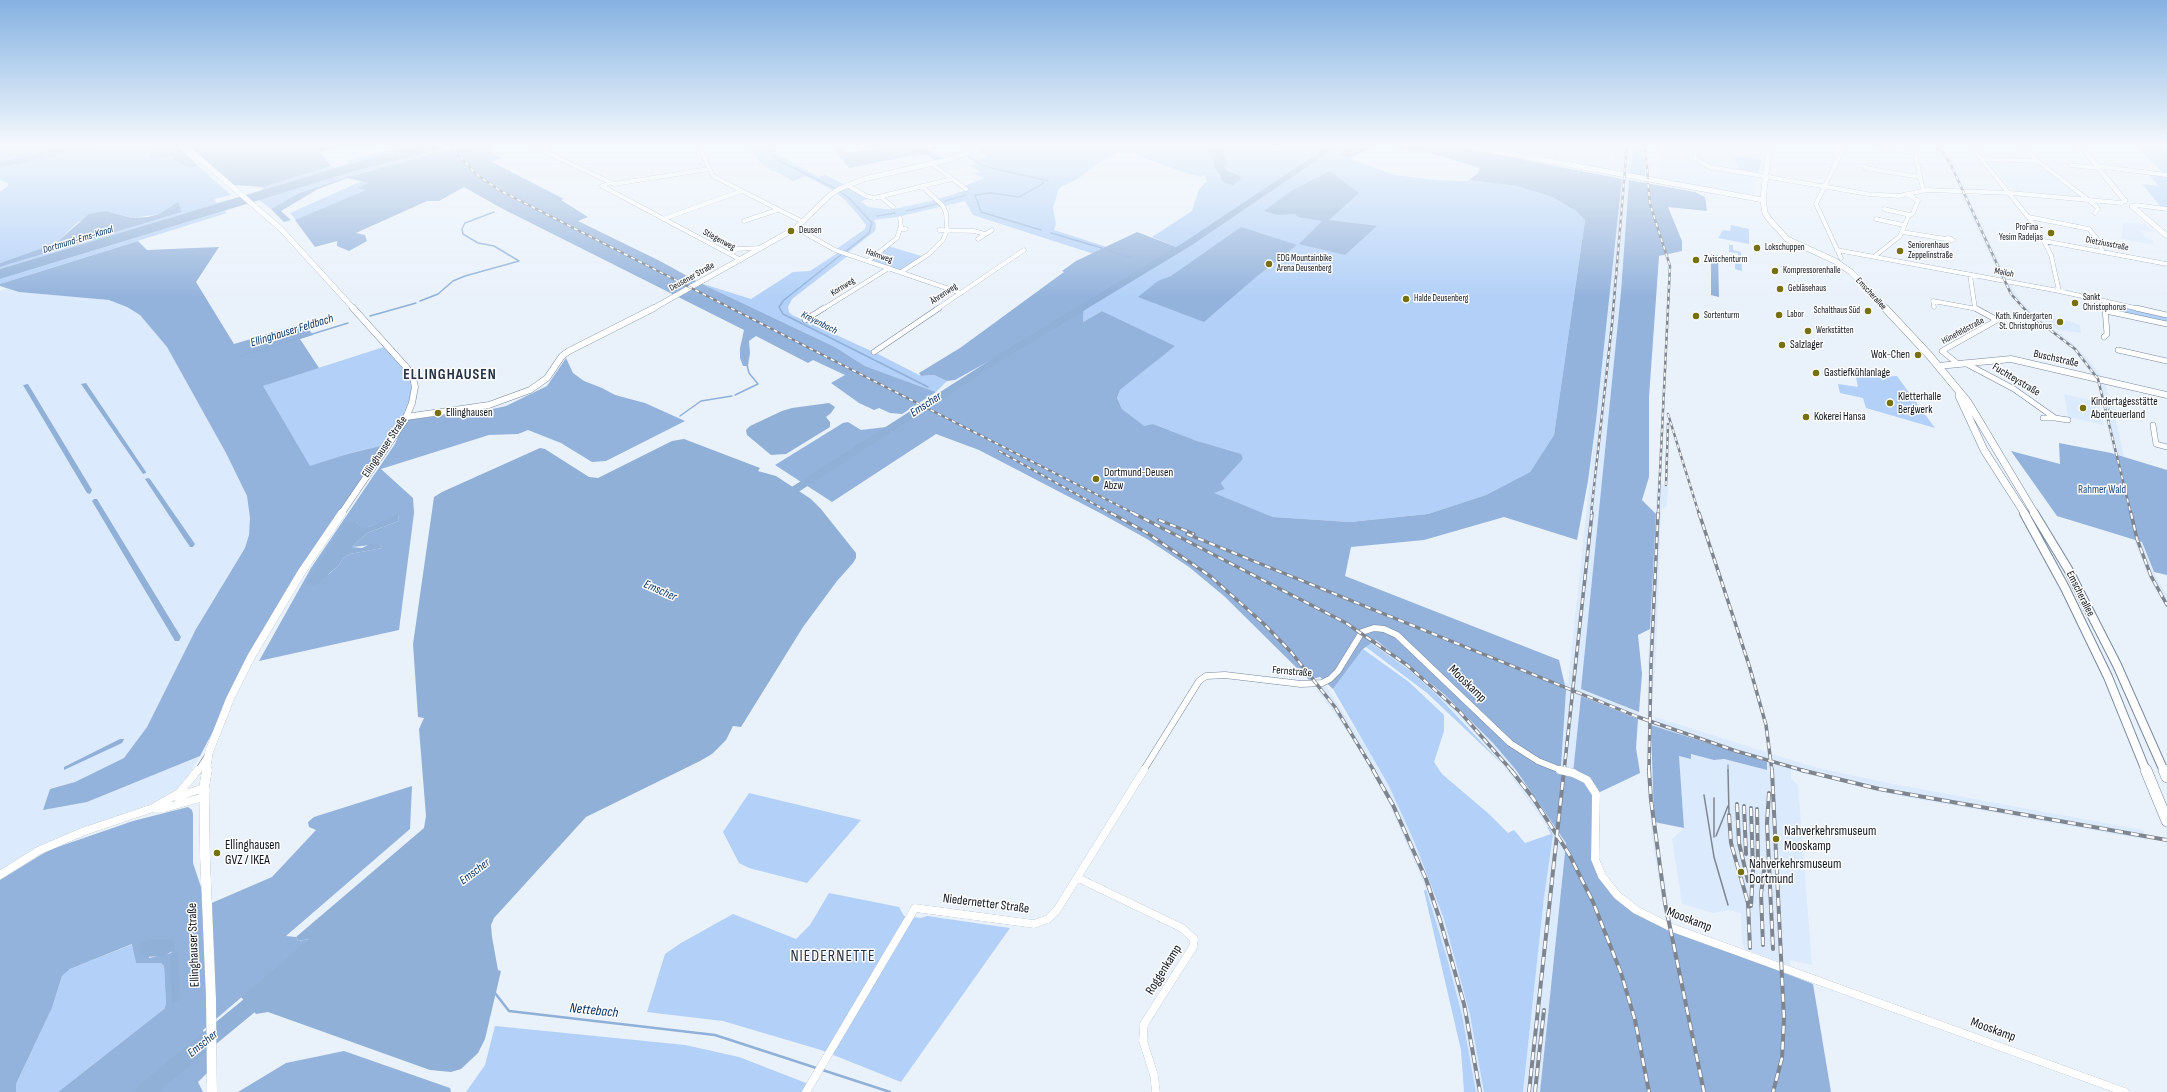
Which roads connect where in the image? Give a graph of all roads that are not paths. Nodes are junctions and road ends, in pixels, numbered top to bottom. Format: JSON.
{"nodes":[{"id":1,"x":243,"y":196,"type":"edge"},
{"id":2,"x":621,"y":196,"type":"edge"},
{"id":3,"x":727,"y":196,"type":"edge"},
{"id":4,"x":750,"y":196,"type":"edge"},
{"id":5,"x":829,"y":196,"type":"edge"},
{"id":6,"x":866,"y":196,"type":"edge"},
{"id":7,"x":885,"y":196,"type":"edge"},
{"id":8,"x":932,"y":196,"type":"edge"},
{"id":9,"x":1741,"y":196,"type":"edge"},
{"id":10,"x":1764,"y":196,"type":"edge"},
{"id":11,"x":1819,"y":196,"type":"edge"},
{"id":12,"x":1911,"y":196,"type":"edge"},
{"id":13,"x":2012,"y":196,"type":"edge"},
{"id":14,"x":2043,"y":196,"type":"edge"},
{"id":15,"x":2082,"y":196,"type":"edge"},
{"id":16,"x":2119,"y":196,"type":"edge"},
{"id":17,"x":881,"y":197,"type":"junction"},
{"id":18,"x":1763,"y":200,"type":"junction"},
{"id":19,"x":2087,"y":200,"type":"junction"},
{"id":20,"x":2124,"y":202,"type":"junction"},
{"id":21,"x":2134,"y":205,"type":"junction"},
{"id":22,"x":893,"y":207,"type":"dead end"},
{"id":23,"x":1884,"y":209,"type":"dead end"},
{"id":24,"x":2167,"y":209,"type":"edge"},
{"id":25,"x":776,"y":210,"type":"junction"},
{"id":26,"x":2095,"y":213,"type":"dead end"},
{"id":27,"x":1910,"y":215,"type":"junction"},
{"id":28,"x":2029,"y":217,"type":"junction"},
{"id":29,"x":900,"y":218,"type":"dead end"},
{"id":30,"x":663,"y":219,"type":"junction"},
{"id":31,"x":1876,"y":219,"type":"dead end"},
{"id":32,"x":744,"y":221,"type":"dead end"},
{"id":33,"x":803,"y":222,"type":"junction"},
{"id":34,"x":1903,"y":225,"type":"junction"},
{"id":35,"x":796,"y":228,"type":"junction"},
{"id":36,"x":900,"y":229,"type":"junction"},
{"id":37,"x":2159,"y":229,"type":"junction"},
{"id":38,"x":906,"y":230,"type":"dead end"},
{"id":39,"x":939,"y":230,"type":"dead end"},
{"id":40,"x":947,"y":230,"type":"junction"},
{"id":41,"x":992,"y":230,"type":"dead end"},
{"id":42,"x":2167,"y":231,"type":"edge"},
{"id":43,"x":1902,"y":232,"type":"junction"},
{"id":44,"x":985,"y":234,"type":"junction"},
{"id":45,"x":2167,"y":236,"type":"edge"},
{"id":46,"x":978,"y":239,"type":"dead end"},
{"id":47,"x":1946,"y":239,"type":"dead end"},
{"id":48,"x":2044,"y":241,"type":"junction"},
{"id":49,"x":760,"y":248,"type":"junction"},
{"id":50,"x":1837,"y":250,"type":"junction"},
{"id":51,"x":1030,"y":252,"type":"dead end"},
{"id":52,"x":2103,"y":252,"type":"junction"},
{"id":53,"x":730,"y":254,"type":"junction"},
{"id":54,"x":1875,"y":256,"type":"junction"},
{"id":55,"x":1842,"y":258,"type":"dead end"},
{"id":56,"x":741,"y":260,"type":"junction"},
{"id":57,"x":868,"y":261,"type":"junction"},
{"id":58,"x":2167,"y":264,"type":"edge"},
{"id":59,"x":889,"y":268,"type":"junction"},
{"id":60,"x":901,"y":272,"type":"junction"},
{"id":61,"x":1970,"y":275,"type":"junction"},
{"id":62,"x":2059,"y":291,"type":"junction"},
{"id":63,"x":960,"y":293,"type":"junction"},
{"id":64,"x":2105,"y":301,"type":"junction"},
{"id":65,"x":1934,"y":307,"type":"dead end"},
{"id":66,"x":1975,"y":308,"type":"junction"},
{"id":67,"x":2106,"y":311,"type":"junction"},
{"id":68,"x":2167,"y":315,"type":"edge"},
{"id":69,"x":805,"y":320,"type":"dead end"},
{"id":70,"x":2167,"y":324,"type":"edge"},
{"id":71,"x":2104,"y":337,"type":"dead end"},
{"id":72,"x":2118,"y":350,"type":"dead end"},
{"id":73,"x":874,"y":352,"type":"dead end"},
{"id":74,"x":2167,"y":361,"type":"edge"},
{"id":75,"x":1960,"y":363,"type":"junction"},
{"id":76,"x":1938,"y":366,"type":"junction"},
{"id":77,"x":1955,"y":386,"type":"junction"},
{"id":78,"x":2167,"y":395,"type":"edge"},
{"id":79,"x":406,"y":417,"type":"junction"},
{"id":80,"x":2043,"y":418,"type":"dead end"},
{"id":81,"x":2055,"y":418,"type":"junction"},
{"id":82,"x":2068,"y":420,"type":"dead end"},
{"id":83,"x":2153,"y":424,"type":"dead end"},
{"id":84,"x":2167,"y":447,"type":"edge"},
{"id":85,"x":1374,"y":628,"type":"joint"},
{"id":86,"x":1206,"y":676,"type":"joint"},
{"id":87,"x":208,"y":755,"type":"junction"},
{"id":88,"x":2167,"y":777,"type":"edge"},
{"id":89,"x":204,"y":792,"type":"junction"},
{"id":90,"x":167,"y":800,"type":"junction"},
{"id":91,"x":153,"y":808,"type":"junction"},
{"id":92,"x":2167,"y":821,"type":"edge"},
{"id":93,"x":0,"y":875,"type":"edge"},
{"id":94,"x":1078,"y":878,"type":"junction"},
{"id":95,"x":212,"y":1092,"type":"edge"},
{"id":96,"x":806,"y":1092,"type":"edge"},
{"id":97,"x":1156,"y":1092,"type":"edge"},
{"id":98,"x":2125,"y":1092,"type":"edge"}],
"edges":[{"from":1,"to":79,"type":"main road","name":"Ellinghauser Straße"},
{"from":2,"to":30,"type":"street","name":"Stiegenweg"},
{"from":3,"to":30,"type":"street"},
{"from":4,"to":25,"type":"street"},
{"from":5,"to":33,"type":"main road","name":"Deusener Straße"},
{"from":6,"to":17,"type":"street"},
{"from":7,"to":17,"type":"street"},
{"from":8,"to":40,"type":"street"},
{"from":9,"to":18,"type":"main road"},
{"from":10,"to":18,"type":"main road","name":"Emscherallee"},
{"from":11,"to":50,"type":"street"},
{"from":12,"to":27,"type":"street"},
{"from":13,"to":28,"type":"street"},
{"from":14,"to":19,"type":"street"},
{"from":15,"to":19,"type":"street"},
{"from":16,"to":20,"type":"main road"},
{"from":17,"to":22,"type":"street"},
{"from":18,"to":76,"type":"main road","name":"Emscherallee"},
{"from":19,"to":20,"type":"street"},
{"from":19,"to":26,"type":"street"},
{"from":20,"to":21,"type":"main road"},
{"from":21,"to":24,"type":"street"},
{"from":21,"to":37,"type":"main road"},
{"from":23,"to":27,"type":"street"},
{"from":25,"to":32,"type":"street"},
{"from":25,"to":33,"type":"street"},
{"from":27,"to":34,"type":"street"},
{"from":28,"to":48,"type":"street"},
{"from":28,"to":52,"type":"street"},
{"from":29,"to":36,"type":"street"},
{"from":30,"to":53,"type":"street","name":"Stiegenweg"},
{"from":31,"to":34,"type":"street"},
{"from":33,"to":35,"type":"main road","name":"Deusener Straße"},
{"from":34,"to":43,"type":"street"},
{"from":35,"to":49,"type":"main road","name":"Deusener Straße"},
{"from":35,"to":57,"type":"street","name":"Halmweg"},
{"from":36,"to":38,"type":"street"},
{"from":36,"to":57,"type":"street"},
{"from":37,"to":42,"type":"street"},
{"from":37,"to":45,"type":"main road"},
{"from":39,"to":40,"type":"street"},
{"from":40,"to":44,"type":"street"},
{"from":40,"to":60,"type":"street"},
{"from":41,"to":44,"type":"street"},
{"from":43,"to":47,"type":"street"},
{"from":43,"to":54,"type":"street"},
{"from":44,"to":46,"type":"street"},
{"from":48,"to":52,"type":"street","name":"Dietziusstraße"},
{"from":48,"to":62,"type":"street"},
{"from":49,"to":53,"type":"street"},
{"from":49,"to":56,"type":"main road","name":"Deusener Straße"},
{"from":50,"to":54,"type":"street","name":"Mailoh"},
{"from":50,"to":55,"type":"street"},
{"from":51,"to":63,"type":"street","name":"Ährenweg"},
{"from":52,"to":58,"type":"street","name":"Dietziusstraße"},
{"from":53,"to":56,"type":"street","name":"Stiegenweg"},
{"from":54,"to":61,"type":"street","name":"Mailoh"},
{"from":56,"to":79,"type":"main road","name":"Deusener Straße"},
{"from":57,"to":59,"type":"street","name":"Halmweg"},
{"from":59,"to":60,"type":"street","name":"Halmweg"},
{"from":59,"to":69,"type":"street","name":"Kornweg"},
{"from":60,"to":63,"type":"street","name":"Halmweg"},
{"from":61,"to":62,"type":"street","name":"Mailoh"},
{"from":61,"to":66,"type":"street","name":"Hünefeldstraße"},
{"from":62,"to":64,"type":"street","name":"Mailoh"},
{"from":63,"to":73,"type":"street","name":"Ährenweg"},
{"from":64,"to":67,"type":"street"},
{"from":64,"to":68,"type":"street","name":"Mailoh"},
{"from":65,"to":66,"type":"street"},
{"from":66,"to":75,"type":"street","name":"Hünefeldstraße"},
{"from":67,"to":70,"type":"street"},
{"from":67,"to":71,"type":"street"},
{"from":72,"to":74,"type":"street"},
{"from":75,"to":76,"type":"main road","name":"Buschstraße"},
{"from":75,"to":78,"type":"main road","name":"Buschstraße"},
{"from":75,"to":81,"type":"street","name":"Fuchteystraße"},
{"from":76,"to":77,"type":"main road","name":"Emscherallee"},
{"from":77,"to":88,"type":"main road","name":"Emscherallee"},
{"from":77,"to":92,"type":"main road","name":"Emscherallee"},
{"from":79,"to":87,"type":"main road","name":"Ellinghauser Straße"},
{"from":80,"to":81,"type":"street","name":"Fuchteystraße"},
{"from":81,"to":82,"type":"street","name":"Fuchteystraße"},
{"from":83,"to":84,"type":"street"},
{"from":85,"to":86,"type":"street","name":"Fernstraße"},
{"from":85,"to":98,"type":"street","name":"Mooskamp","bridge":true},
{"from":86,"to":94,"type":"street","name":"Niedernetter Straße"},
{"from":87,"to":89,"type":"main road","name":"Ellinghauser Straße"},
{"from":87,"to":90,"type":"street","name":"Ellinghauser Straße"},
{"from":89,"to":90,"type":"street","name":"Ellinghauser Straße"},
{"from":89,"to":91,"type":"street","name":"Ellinghauser Straße"},
{"from":89,"to":95,"type":"main road","name":"Ellinghauser Straße"},
{"from":90,"to":91,"type":"street","name":"Ellinghauser Straße"},
{"from":91,"to":93,"type":"street","name":"Ellinghauser Straße"},
{"from":94,"to":96,"type":"street","name":"Niedernetter Straße"},
{"from":94,"to":97,"type":"street","name":"Roggenkamp"}]}
